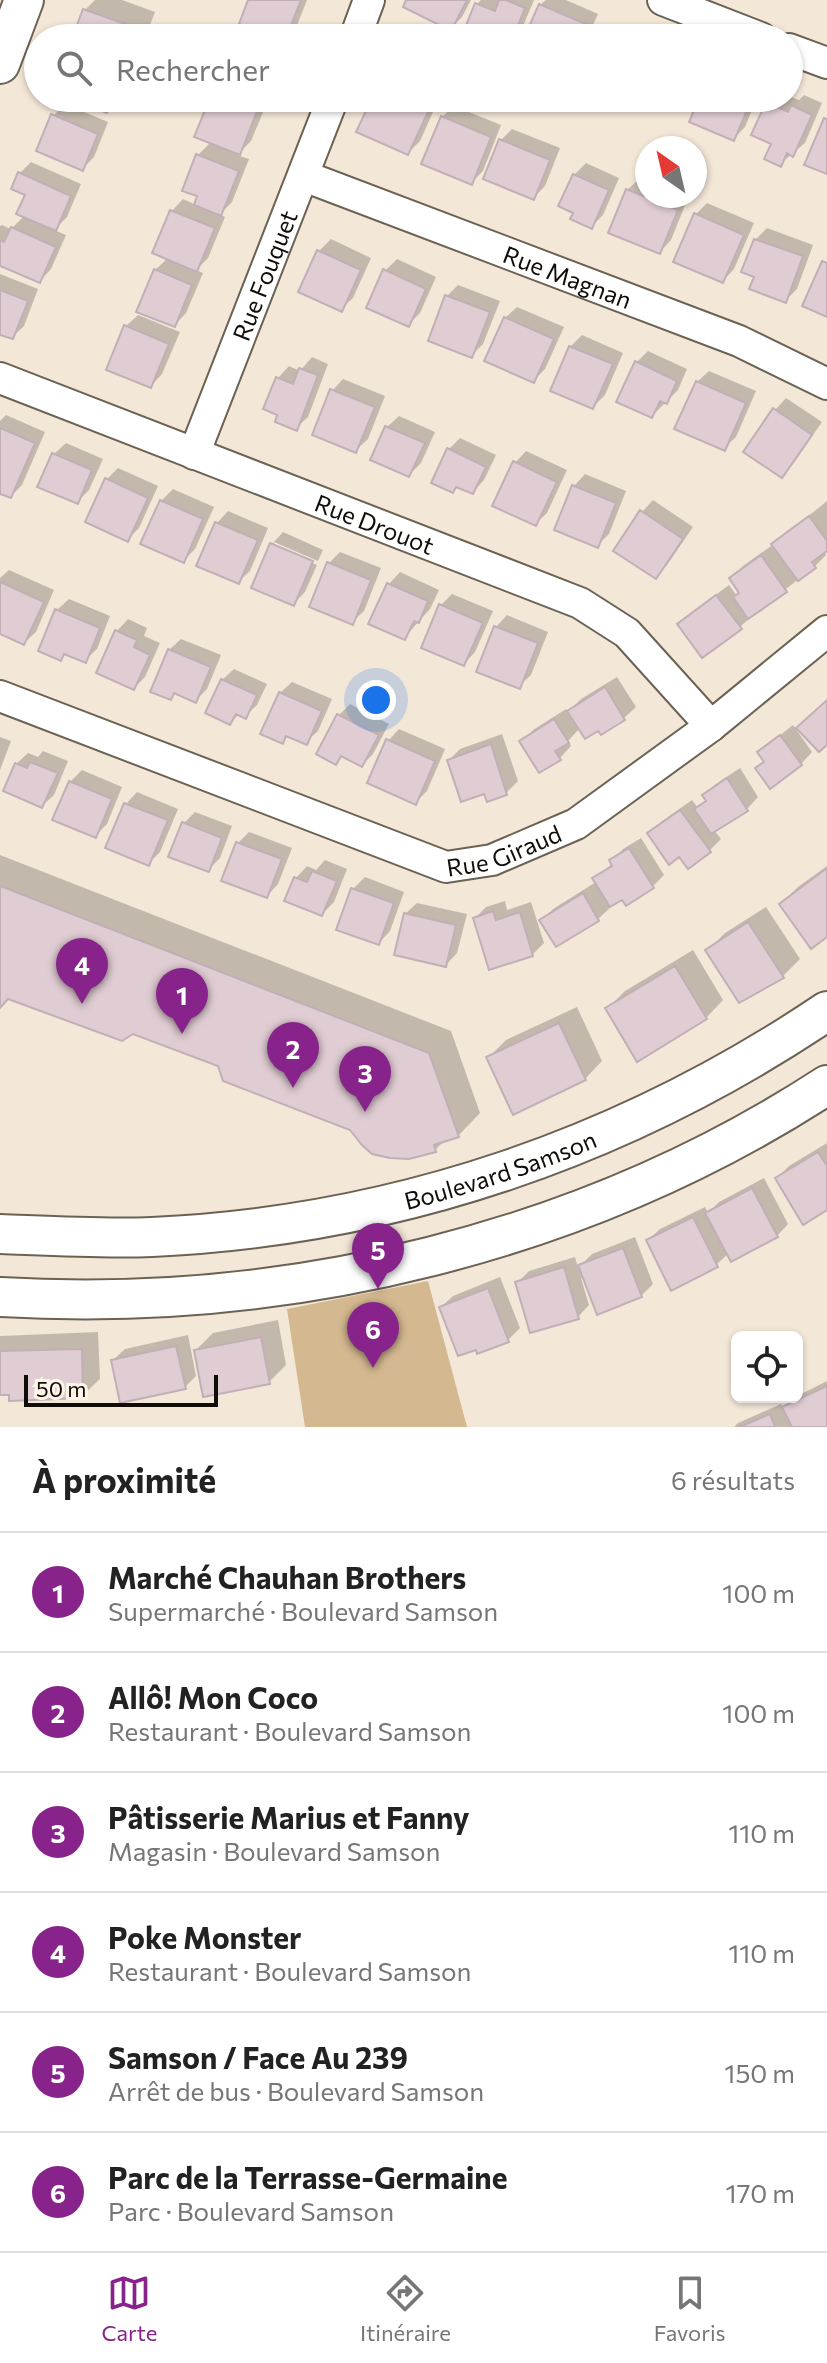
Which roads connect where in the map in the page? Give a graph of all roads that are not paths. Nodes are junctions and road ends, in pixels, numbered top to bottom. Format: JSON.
{"nodes":[{"id":1,"x":24,"y":0,"type":"edge"},
{"id":2,"x":369,"y":0,"type":"edge"},
{"id":3,"x":663,"y":0,"type":"edge"},
{"id":4,"x":360,"y":24,"type":"edge"},
{"id":5,"x":725,"y":24,"type":"edge"},
{"id":6,"x":803,"y":54,"type":"edge"},
{"id":7,"x":827,"y":63,"type":"edge"},
{"id":8,"x":0,"y":64,"type":"edge"},
{"id":9,"x":328,"y":112,"type":"edge"},
{"id":10,"x":304,"y":176,"type":"junction"},
{"id":11,"x":0,"y":378,"type":"edge"},
{"id":12,"x":827,"y":384,"type":"edge"},
{"id":13,"x":194,"y":454,"type":"junction"},
{"id":14,"x":827,"y":631,"type":"edge"},
{"id":15,"x":0,"y":696,"type":"edge"},
{"id":16,"x":711,"y":726,"type":"junction"},
{"id":17,"x":827,"y":1011,"type":"edge"},
{"id":18,"x":827,"y":1085,"type":"edge"},
{"id":19,"x":0,"y":1234,"type":"edge"},
{"id":20,"x":0,"y":1297,"type":"edge"}],
"edges":[{"from":1,"to":8,"type":"street"},
{"from":2,"to":4,"type":"street"},
{"from":3,"to":5,"type":"street"},
{"from":6,"to":7,"type":"street"},
{"from":9,"to":10,"type":"street","name":"Rue Fouquet"},
{"from":10,"to":12,"type":"street","name":"Rue Magnan"},
{"from":10,"to":13,"type":"street","name":"Rue Fouquet"},
{"from":11,"to":13,"type":"street","name":"Rue Drouot"},
{"from":13,"to":16,"type":"street","name":"Rue Drouot"},
{"from":14,"to":16,"type":"street","name":"Rue Giraud"},
{"from":15,"to":16,"type":"street","name":"Rue Giraud"},
{"from":17,"to":19,"type":"street","name":"Boulevard Samson"},
{"from":18,"to":20,"type":"street"}]}
